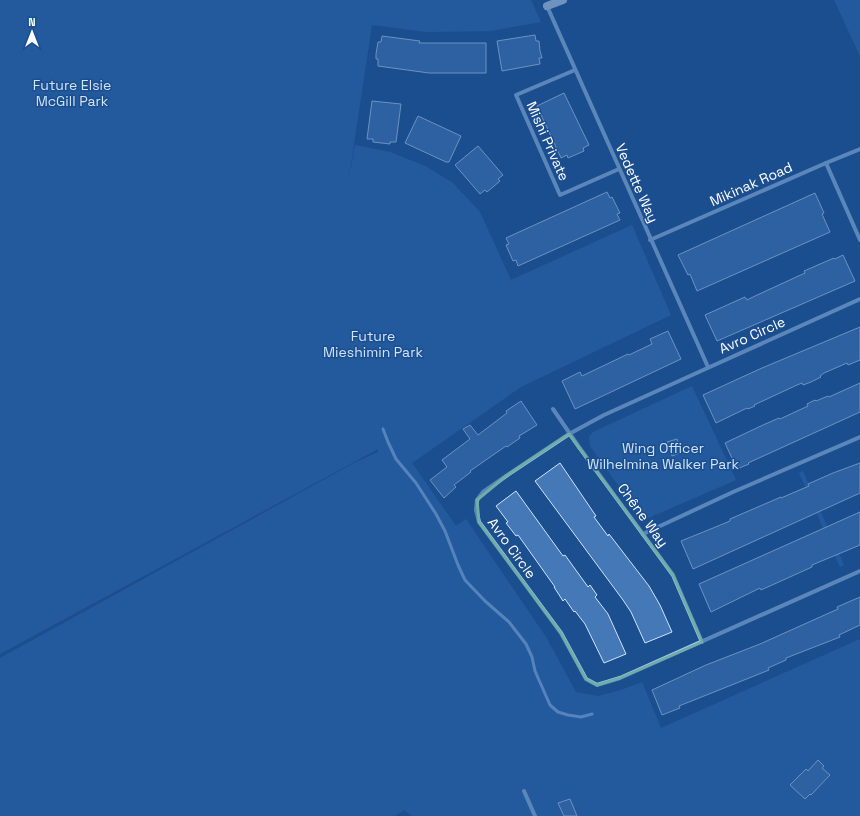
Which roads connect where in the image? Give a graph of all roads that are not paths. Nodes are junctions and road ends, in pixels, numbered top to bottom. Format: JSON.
{"nodes":[{"id":1,"x":563,"y":0,"type":"edge"},
{"id":2,"x":548,"y":6,"type":"joint"},
{"id":3,"x":575,"y":70,"type":"junction"},
{"id":4,"x":860,"y":149,"type":"edge"},
{"id":5,"x":826,"y":163,"type":"junction"},
{"id":6,"x":619,"y":169,"type":"junction"},
{"id":7,"x":650,"y":240,"type":"junction"},
{"id":8,"x":860,"y":240,"type":"edge"},
{"id":9,"x":860,"y":299,"type":"edge"},
{"id":10,"x":708,"y":367,"type":"junction"},
{"id":11,"x":553,"y":409,"type":"dead end"},
{"id":12,"x":569,"y":434,"type":"junction"},
{"id":13,"x":860,"y":437,"type":"edge"},
{"id":14,"x":643,"y":534,"type":"junction"},
{"id":15,"x":860,"y":571,"type":"edge"},
{"id":16,"x":702,"y":642,"type":"junction"},
{"id":17,"x":524,"y":791,"type":"dead end"},
{"id":18,"x":535,"y":816,"type":"edge"}],
"edges":[{"from":1,"to":2,"type":"street"},
{"from":2,"to":3,"type":"street","name":"Vedette Way"},
{"from":3,"to":6,"type":"street","name":"Vedette Way"},
{"from":3,"to":6,"type":"street","name":"Mishi Private"},
{"from":4,"to":5,"type":"street","name":"Mikinak Road"},
{"from":5,"to":7,"type":"street","name":"Mikinak Road"},
{"from":5,"to":8,"type":"street"},
{"from":6,"to":7,"type":"street","name":"Vedette Way"},
{"from":7,"to":10,"type":"street","name":"Vedette Way"},
{"from":9,"to":10,"type":"street","name":"Avro Circle"},
{"from":10,"to":12,"type":"street","name":"Avro Circle"},
{"from":11,"to":12,"type":"street","name":"Chêne Way"},
{"from":12,"to":14,"type":"street","name":"Chêne Way"},
{"from":12,"to":16,"type":"street","name":"Avro Circle"},
{"from":13,"to":14,"type":"street"},
{"from":14,"to":16,"type":"street","name":"Chêne Way"},
{"from":15,"to":16,"type":"street","name":"Avro Circle"},
{"from":17,"to":18,"type":"street"}]}
